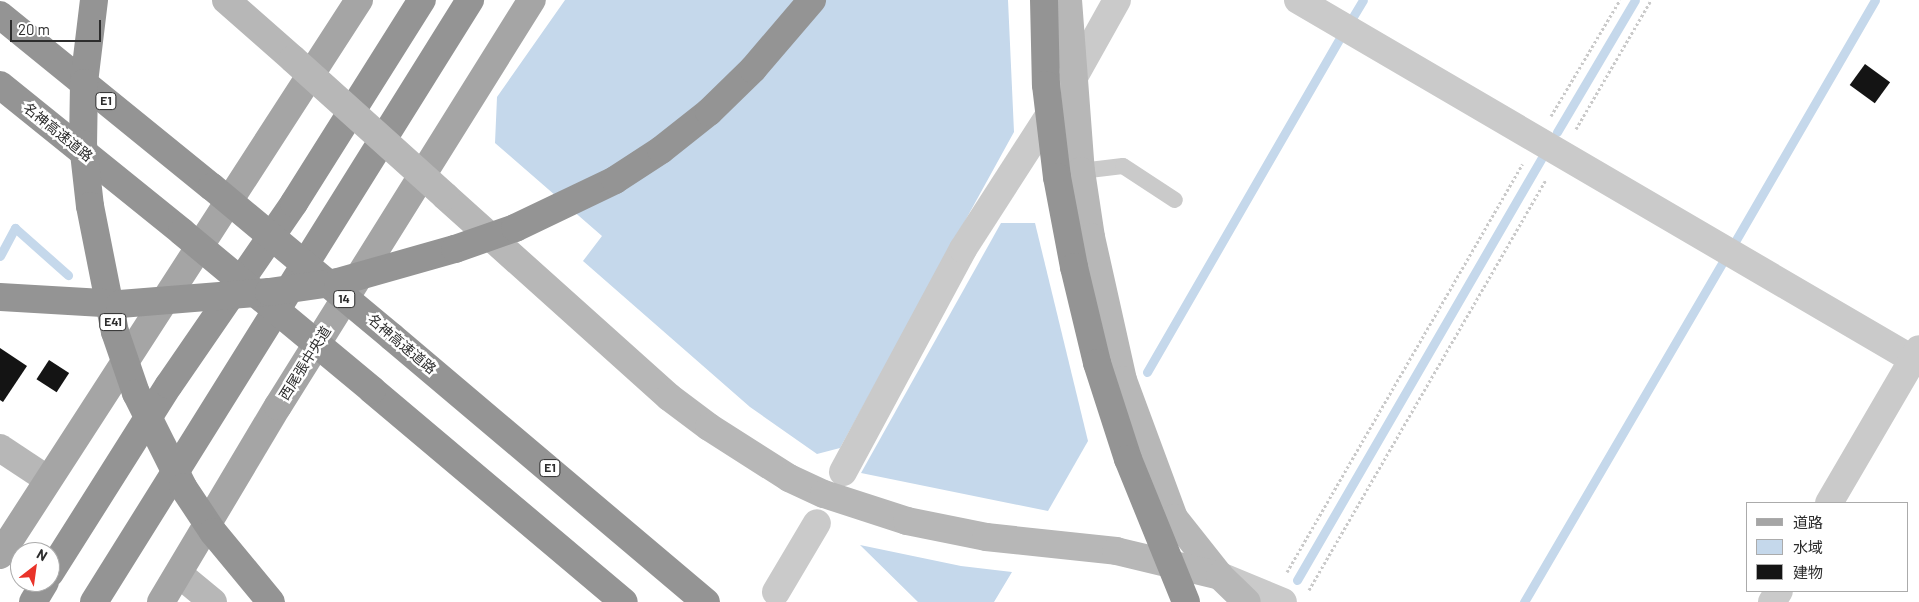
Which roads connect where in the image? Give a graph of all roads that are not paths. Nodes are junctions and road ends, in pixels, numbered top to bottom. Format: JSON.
{"nodes":[{"id":1,"x":94,"y":0,"type":"edge"},
{"id":2,"x":226,"y":0,"type":"edge"},
{"id":3,"x":359,"y":0,"type":"edge"},
{"id":4,"x":422,"y":0,"type":"edge"},
{"id":5,"x":470,"y":0,"type":"edge"},
{"id":6,"x":532,"y":0,"type":"edge"},
{"id":7,"x":812,"y":0,"type":"edge"},
{"id":8,"x":1044,"y":0,"type":"edge"},
{"id":9,"x":1068,"y":0,"type":"edge"},
{"id":10,"x":1117,"y":0,"type":"edge"},
{"id":11,"x":1298,"y":0,"type":"edge"},
{"id":12,"x":0,"y":16,"type":"edge"},
{"id":13,"x":1074,"y":77,"type":"junction"},
{"id":14,"x":0,"y":85,"type":"edge"},
{"id":15,"x":1081,"y":171,"type":"junction"},
{"id":16,"x":1175,"y":200,"type":"dead end"},
{"id":17,"x":0,"y":297,"type":"edge"},
{"id":18,"x":1917,"y":357,"type":"edge"},
{"id":19,"x":0,"y":448,"type":"edge"},
{"id":20,"x":843,"y":472,"type":"dead end"},
{"id":21,"x":47,"y":479,"type":"junction"},
{"id":22,"x":1830,"y":502,"type":"edge"},
{"id":23,"x":817,"y":523,"type":"dead end"},
{"id":24,"x":0,"y":555,"type":"edge"},
{"id":25,"x":60,"y":557,"type":"edge"},
{"id":26,"x":179,"y":574,"type":"junction"},
{"id":27,"x":1220,"y":576,"type":"junction"},
{"id":28,"x":776,"y":592,"type":"dead end"},
{"id":29,"x":1288,"y":597,"type":"edge"},
{"id":30,"x":94,"y":602,"type":"edge"},
{"id":31,"x":161,"y":602,"type":"edge"},
{"id":32,"x":213,"y":602,"type":"edge"},
{"id":33,"x":271,"y":602,"type":"edge"},
{"id":34,"x":624,"y":602,"type":"edge"},
{"id":35,"x":706,"y":602,"type":"edge"},
{"id":36,"x":1186,"y":602,"type":"edge"},
{"id":37,"x":1246,"y":602,"type":"edge"}],
"edges":[{"from":1,"to":33,"type":"highway","number":"E41","bridge":true},
{"from":2,"to":27,"type":"street","bridge":true},
{"from":3,"to":21,"type":"main road"},
{"from":4,"to":25,"type":"highway"},
{"from":5,"to":30,"type":"highway"},
{"from":6,"to":26,"type":"main road","name":"西尾張中央道","number":"14"},
{"from":7,"to":17,"type":"highway","bridge":true},
{"from":8,"to":36,"type":"highway","bridge":true},
{"from":9,"to":13,"type":"street"},
{"from":10,"to":13,"type":"street"},
{"from":11,"to":18,"type":"street"},
{"from":12,"to":35,"type":"highway","name":"名神高速道路","number":"E1","bridge":true},
{"from":13,"to":15,"type":"street"},
{"from":13,"to":20,"type":"street"},
{"from":14,"to":34,"type":"highway","name":"名神高速道路","bridge":true},
{"from":15,"to":16,"type":"lane"},
{"from":15,"to":27,"type":"street"},
{"from":18,"to":22,"type":"street"},
{"from":19,"to":21,"type":"street"},
{"from":21,"to":24,"type":"main road"},
{"from":23,"to":28,"type":"street"},
{"from":26,"to":31,"type":"main road","name":"西尾張中央道","number":"14"},
{"from":26,"to":32,"type":"street"},
{"from":27,"to":29,"type":"street"},
{"from":27,"to":37,"type":"street"}]}
